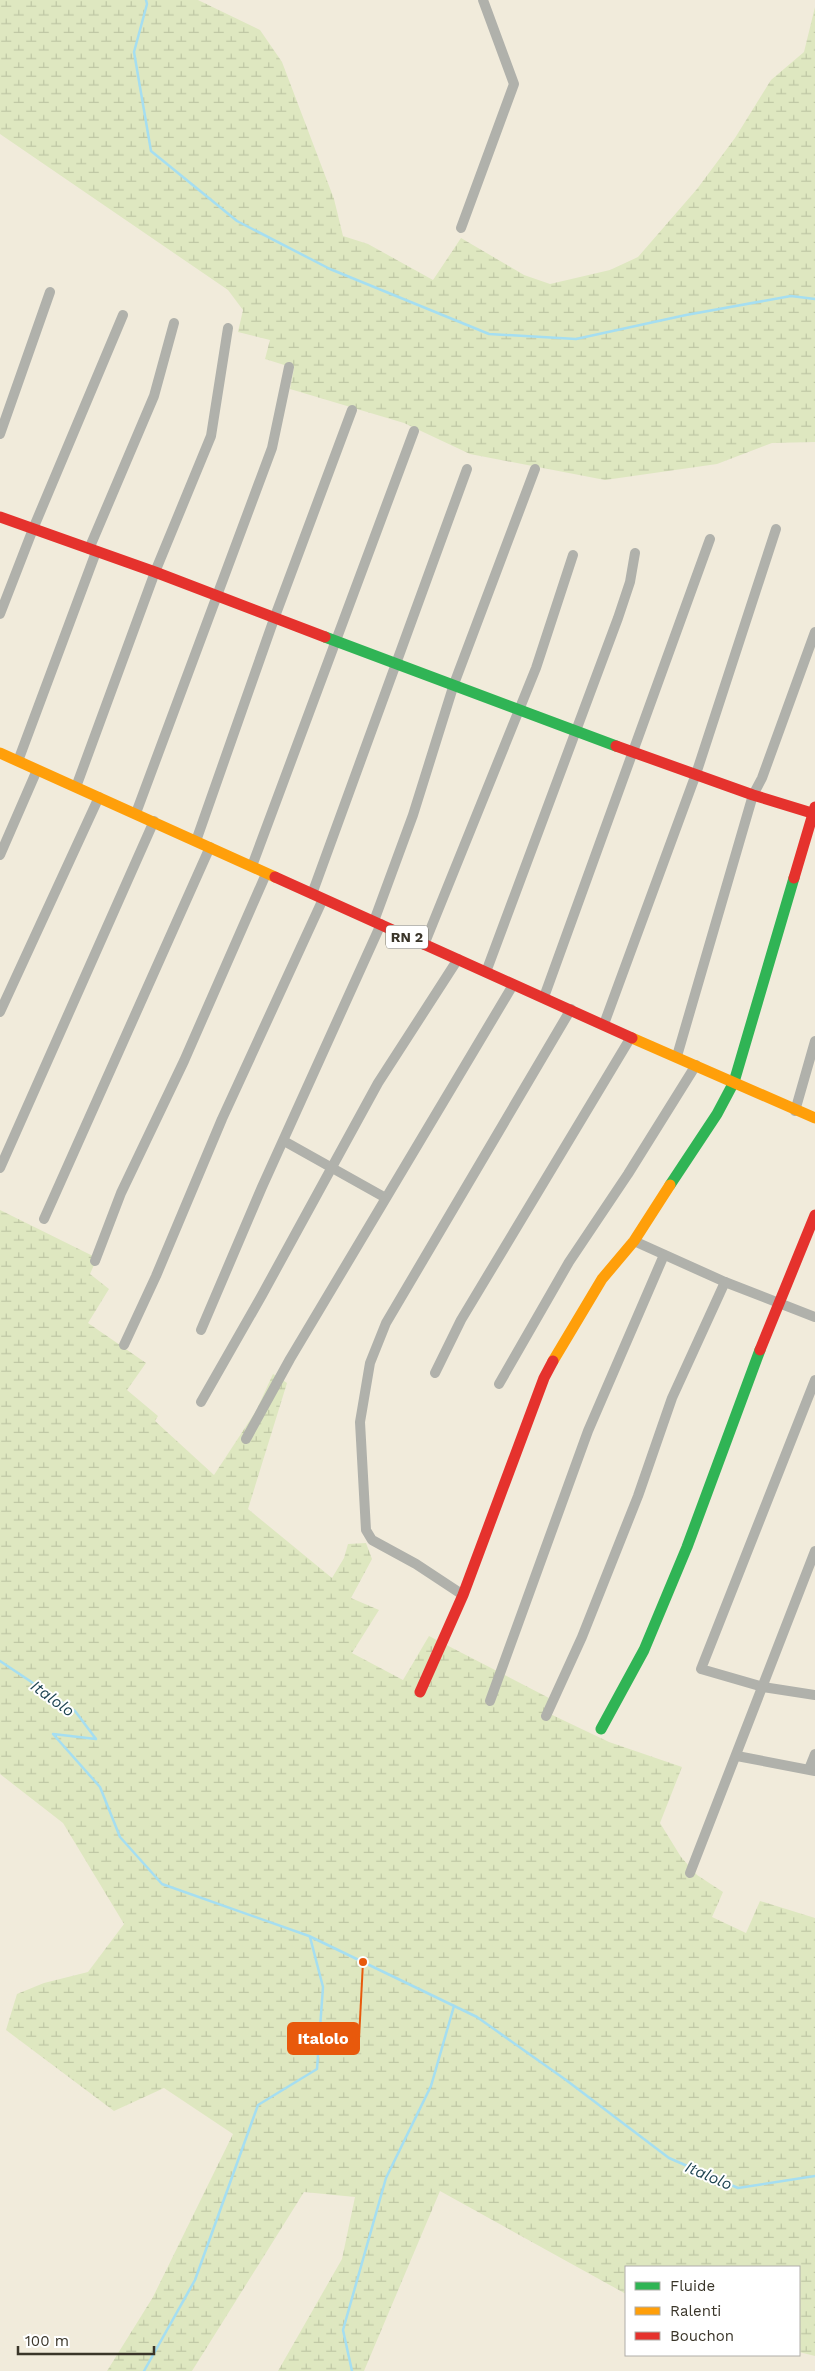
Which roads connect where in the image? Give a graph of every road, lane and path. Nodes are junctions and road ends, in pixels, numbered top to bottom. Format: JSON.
{"nodes":[{"id":1,"x":483,"y":0,"type":"edge"},
{"id":2,"x":462,"y":228,"type":"dead end"},
{"id":3,"x":50,"y":292,"type":"dead end"},
{"id":4,"x":123,"y":315,"type":"dead end"},
{"id":5,"x":174,"y":323,"type":"dead end"},
{"id":6,"x":228,"y":328,"type":"dead end"},
{"id":7,"x":289,"y":368,"type":"dead end"},
{"id":8,"x":352,"y":410,"type":"dead end"},
{"id":9,"x":414,"y":431,"type":"dead end"},
{"id":10,"x":0,"y":434,"type":"edge"},
{"id":11,"x":467,"y":469,"type":"dead end"},
{"id":12,"x":535,"y":469,"type":"dead end"},
{"id":13,"x":0,"y":517,"type":"edge"},
{"id":14,"x":33,"y":529,"type":"junction"},
{"id":15,"x":776,"y":530,"type":"dead end"},
{"id":16,"x":710,"y":539,"type":"dead end"},
{"id":17,"x":93,"y":550,"type":"junction"},
{"id":18,"x":635,"y":554,"type":"dead end"},
{"id":19,"x":572,"y":555,"type":"dead end"},
{"id":20,"x":155,"y":572,"type":"junction"},
{"id":21,"x":216,"y":596,"type":"junction"},
{"id":22,"x":0,"y":614,"type":"edge"},
{"id":23,"x":274,"y":619,"type":"junction"},
{"id":24,"x":815,"y":632,"type":"edge"},
{"id":25,"x":336,"y":640,"type":"junction"},
{"id":26,"x":397,"y":663,"type":"junction"},
{"id":27,"x":454,"y":684,"type":"junction"},
{"id":28,"x":518,"y":708,"type":"junction"},
{"id":29,"x":575,"y":731,"type":"junction"},
{"id":30,"x":634,"y":751,"type":"junction"},
{"id":31,"x":0,"y":753,"type":"edge"},
{"id":32,"x":18,"y":761,"type":"junction"},
{"id":33,"x":37,"y":770,"type":"junction"},
{"id":34,"x":696,"y":774,"type":"junction"},
{"id":35,"x":76,"y":787,"type":"junction"},
{"id":36,"x":753,"y":795,"type":"junction"},
{"id":37,"x":99,"y":797,"type":"junction"},
{"id":38,"x":814,"y":811,"type":"edge"},
{"id":39,"x":136,"y":813,"type":"junction"},
{"id":40,"x":154,"y":821,"type":"junction"},
{"id":41,"x":196,"y":841,"type":"junction"},
{"id":42,"x":210,"y":847,"type":"junction"},
{"id":43,"x":0,"y":855,"type":"edge"},
{"id":44,"x":252,"y":866,"type":"junction"},
{"id":45,"x":266,"y":874,"type":"junction"},
{"id":46,"x":312,"y":894,"type":"junction"},
{"id":47,"x":323,"y":899,"type":"junction"},
{"id":48,"x":378,"y":923,"type":"junction"},
{"id":49,"x":424,"y":945,"type":"junction"},
{"id":50,"x":458,"y":959,"type":"junction"},
{"id":51,"x":486,"y":972,"type":"junction"},
{"id":52,"x":513,"y":985,"type":"junction"},
{"id":53,"x":544,"y":997,"type":"junction"},
{"id":54,"x":571,"y":1009,"type":"junction"},
{"id":55,"x":0,"y":1012,"type":"edge"},
{"id":56,"x":604,"y":1024,"type":"junction"},
{"id":57,"x":631,"y":1037,"type":"junction"},
{"id":58,"x":815,"y":1041,"type":"edge"},
{"id":59,"x":678,"y":1056,"type":"junction"},
{"id":60,"x":696,"y":1065,"type":"junction"},
{"id":61,"x":734,"y":1082,"type":"junction"},
{"id":62,"x":795,"y":1111,"type":"junction"},
{"id":63,"x":815,"y":1118,"type":"edge"},
{"id":64,"x":284,"y":1141,"type":"junction"},
{"id":65,"x":330,"y":1166,"type":"junction"},
{"id":66,"x":0,"y":1168,"type":"edge"},
{"id":67,"x":384,"y":1197,"type":"junction"},
{"id":68,"x":815,"y":1215,"type":"edge"},
{"id":69,"x":44,"y":1219,"type":"dead end"},
{"id":70,"x":634,"y":1241,"type":"junction"},
{"id":71,"x":664,"y":1255,"type":"junction"},
{"id":72,"x":95,"y":1261,"type":"dead end"},
{"id":73,"x":725,"y":1282,"type":"junction"},
{"id":74,"x":778,"y":1303,"type":"junction"},
{"id":75,"x":815,"y":1317,"type":"edge"},
{"id":76,"x":200,"y":1330,"type":"dead end"},
{"id":77,"x":124,"y":1345,"type":"dead end"},
{"id":78,"x":435,"y":1373,"type":"dead end"},
{"id":79,"x":815,"y":1380,"type":"edge"},
{"id":80,"x":499,"y":1384,"type":"dead end"},
{"id":81,"x":200,"y":1402,"type":"dead end"},
{"id":82,"x":246,"y":1439,"type":"dead end"},
{"id":83,"x":815,"y":1551,"type":"edge"},
{"id":84,"x":463,"y":1595,"type":"junction"},
{"id":85,"x":763,"y":1687,"type":"junction"},
{"id":86,"x":420,"y":1692,"type":"dead end"},
{"id":87,"x":815,"y":1695,"type":"edge"},
{"id":88,"x":490,"y":1702,"type":"dead end"},
{"id":89,"x":546,"y":1716,"type":"dead end"},
{"id":90,"x":601,"y":1730,"type":"dead end"},
{"id":91,"x":815,"y":1754,"type":"edge"},
{"id":92,"x":737,"y":1756,"type":"junction"},
{"id":93,"x":812,"y":1770,"type":"edge"},
{"id":94,"x":690,"y":1874,"type":"dead end"}],
"edges":[{"from":1,"to":2,"type":"street"},
{"from":3,"to":10,"type":"street"},
{"from":4,"to":14,"type":"street"},
{"from":5,"to":17,"type":"street"},
{"from":6,"to":20,"type":"street"},
{"from":7,"to":21,"type":"street"},
{"from":8,"to":23,"type":"street"},
{"from":9,"to":25,"type":"street"},
{"from":11,"to":26,"type":"street"},
{"from":12,"to":27,"type":"street"},
{"from":13,"to":14,"type":"main road"},
{"from":14,"to":17,"type":"main road"},
{"from":14,"to":22,"type":"street"},
{"from":15,"to":34,"type":"street"},
{"from":16,"to":30,"type":"street"},
{"from":17,"to":20,"type":"main road"},
{"from":17,"to":32,"type":"street"},
{"from":18,"to":29,"type":"street"},
{"from":19,"to":28,"type":"street"},
{"from":20,"to":21,"type":"main road"},
{"from":20,"to":35,"type":"street"},
{"from":21,"to":23,"type":"main road"},
{"from":21,"to":39,"type":"street"},
{"from":23,"to":25,"type":"main road"},
{"from":23,"to":41,"type":"street"},
{"from":24,"to":36,"type":"street"},
{"from":25,"to":26,"type":"main road"},
{"from":25,"to":44,"type":"street"},
{"from":26,"to":27,"type":"main road"},
{"from":26,"to":46,"type":"street"},
{"from":27,"to":28,"type":"main road"},
{"from":27,"to":48,"type":"street"},
{"from":28,"to":29,"type":"main road"},
{"from":28,"to":49,"type":"street"},
{"from":29,"to":30,"type":"main road"},
{"from":29,"to":51,"type":"street"},
{"from":30,"to":34,"type":"main road"},
{"from":30,"to":53,"type":"street"},
{"from":31,"to":32,"type":"main road","number":"RN 2"},
{"from":32,"to":33,"type":"main road","number":"RN 2"},
{"from":33,"to":35,"type":"main road","number":"RN 2"},
{"from":33,"to":43,"type":"street"},
{"from":34,"to":36,"type":"main road"},
{"from":34,"to":56,"type":"street"},
{"from":35,"to":37,"type":"main road","number":"RN 2"},
{"from":36,"to":38,"type":"main road"},
{"from":36,"to":59,"type":"street"},
{"from":37,"to":39,"type":"main road","number":"RN 2"},
{"from":37,"to":55,"type":"street"},
{"from":38,"to":61,"type":"main road"},
{"from":39,"to":40,"type":"main road","number":"RN 2"},
{"from":40,"to":41,"type":"main road","number":"RN 2"},
{"from":40,"to":66,"type":"street"},
{"from":41,"to":42,"type":"main road","number":"RN 2"},
{"from":42,"to":44,"type":"main road","number":"RN 2"},
{"from":42,"to":69,"type":"street"},
{"from":44,"to":45,"type":"main road","number":"RN 2"},
{"from":45,"to":46,"type":"main road","number":"RN 2"},
{"from":45,"to":72,"type":"street"},
{"from":46,"to":47,"type":"main road","number":"RN 2"},
{"from":47,"to":48,"type":"main road","number":"RN 2"},
{"from":47,"to":77,"type":"street"},
{"from":48,"to":49,"type":"main road","number":"RN 2"},
{"from":48,"to":64,"type":"street"},
{"from":49,"to":50,"type":"main road","number":"RN 2"},
{"from":50,"to":51,"type":"main road","number":"RN 2"},
{"from":50,"to":65,"type":"street"},
{"from":51,"to":52,"type":"main road","number":"RN 2"},
{"from":52,"to":53,"type":"main road","number":"RN 2"},
{"from":52,"to":67,"type":"street"},
{"from":53,"to":54,"type":"main road","number":"RN 2"},
{"from":54,"to":56,"type":"main road","number":"RN 2"},
{"from":54,"to":84,"type":"street"},
{"from":56,"to":57,"type":"main road","number":"RN 2"},
{"from":57,"to":59,"type":"main road","number":"RN 2"},
{"from":57,"to":78,"type":"street"},
{"from":58,"to":62,"type":"street"},
{"from":59,"to":60,"type":"main road","number":"RN 2"},
{"from":60,"to":61,"type":"main road","number":"RN 2"},
{"from":60,"to":80,"type":"street"},
{"from":61,"to":62,"type":"main road","number":"RN 2"},
{"from":61,"to":70,"type":"main road"},
{"from":62,"to":63,"type":"main road","number":"RN 2"},
{"from":64,"to":65,"type":"street"},
{"from":64,"to":76,"type":"street"},
{"from":65,"to":67,"type":"street"},
{"from":65,"to":81,"type":"street"},
{"from":67,"to":82,"type":"street"},
{"from":68,"to":74,"type":"main road"},
{"from":70,"to":71,"type":"street"},
{"from":70,"to":84,"type":"main road"},
{"from":71,"to":73,"type":"street"},
{"from":71,"to":88,"type":"street"},
{"from":73,"to":74,"type":"street"},
{"from":73,"to":89,"type":"street"},
{"from":74,"to":75,"type":"street"},
{"from":74,"to":90,"type":"main road"},
{"from":79,"to":85,"type":"street"},
{"from":83,"to":85,"type":"street"},
{"from":84,"to":86,"type":"main road"},
{"from":85,"to":87,"type":"street"},
{"from":85,"to":92,"type":"street"},
{"from":91,"to":93,"type":"street"},
{"from":92,"to":93,"type":"street"},
{"from":92,"to":94,"type":"street"}]}
